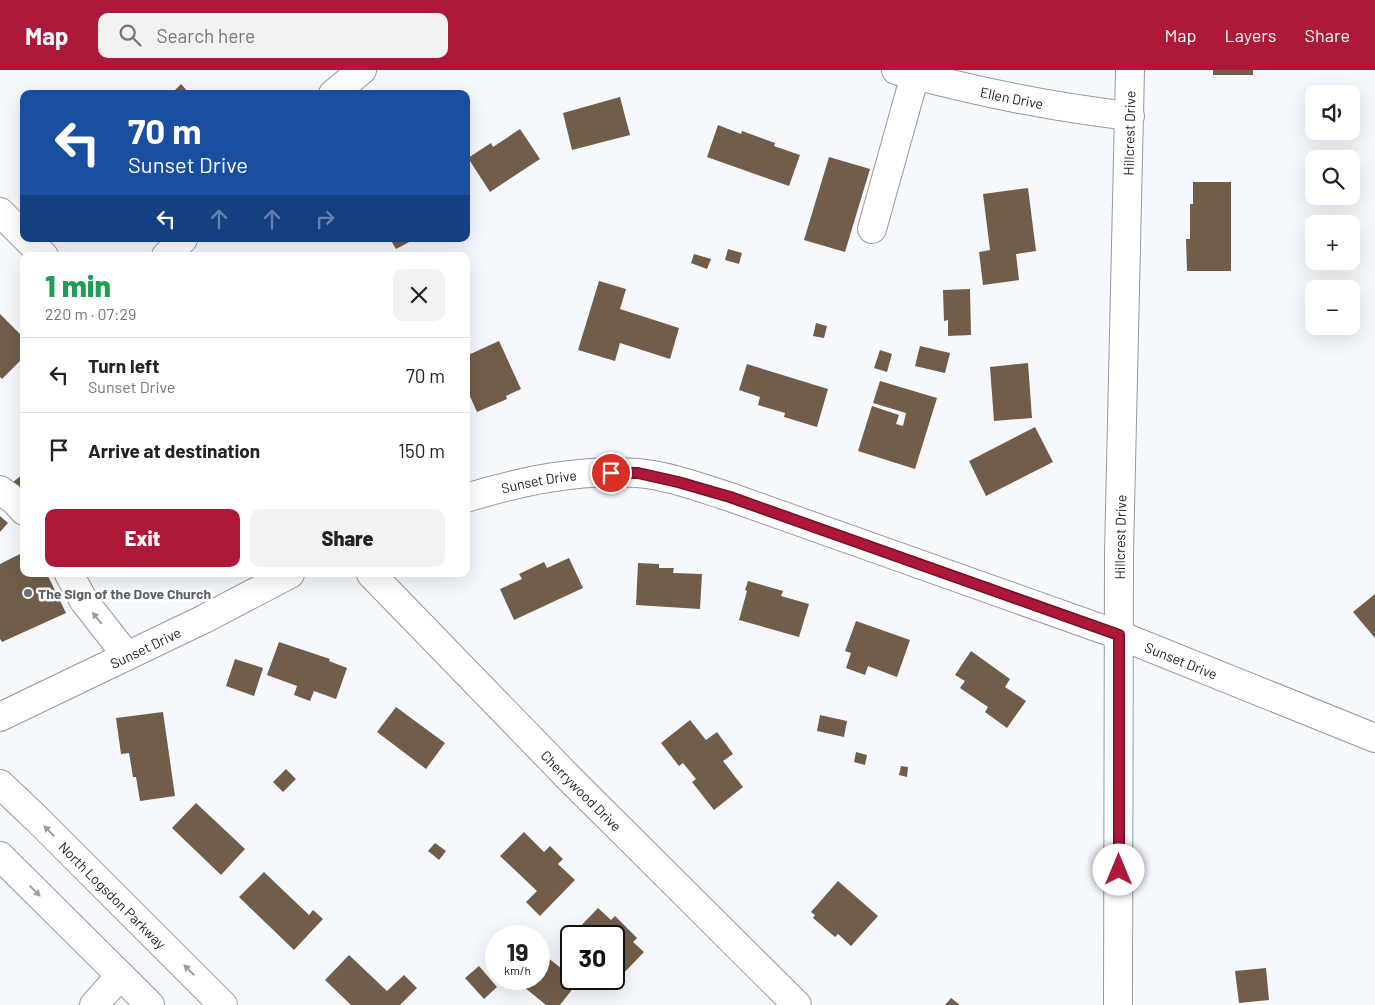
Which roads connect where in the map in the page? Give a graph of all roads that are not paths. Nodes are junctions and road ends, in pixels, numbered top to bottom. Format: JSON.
{"nodes":[{"id":1,"x":362,"y":70,"type":"edge"},
{"id":2,"x":1130,"y":70,"type":"edge"},
{"id":3,"x":906,"y":73,"type":"edge"},
{"id":4,"x":338,"y":90,"type":"edge"},
{"id":5,"x":1130,"y":116,"type":"junction"},
{"id":6,"x":0,"y":212,"type":"edge"},
{"id":7,"x":872,"y":229,"type":"dead end"},
{"id":8,"x":20,"y":232,"type":"edge"},
{"id":9,"x":30,"y":242,"type":"edge"},
{"id":10,"x":180,"y":242,"type":"edge"},
{"id":11,"x":40,"y":252,"type":"edge"},
{"id":12,"x":170,"y":252,"type":"edge"},
{"id":13,"x":0,"y":490,"type":"edge"},
{"id":14,"x":470,"y":497,"type":"edge"},
{"id":15,"x":20,"y":507,"type":"edge"},
{"id":16,"x":71,"y":577,"type":"edge"},
{"id":17,"x":284,"y":577,"type":"edge"},
{"id":18,"x":374,"y":577,"type":"edge"},
{"id":19,"x":1119,"y":635,"type":"junction"},
{"id":20,"x":127,"y":656,"type":"junction"},
{"id":21,"x":0,"y":717,"type":"edge"},
{"id":22,"x":1375,"y":738,"type":"edge"},
{"id":23,"x":0,"y":784,"type":"edge"},
{"id":24,"x":0,"y":856,"type":"edge"},
{"id":25,"x":120,"y":976,"type":"junction"},
{"id":26,"x":94,"y":1005,"type":"edge"},
{"id":27,"x":150,"y":1005,"type":"edge"},
{"id":28,"x":223,"y":1005,"type":"edge"},
{"id":29,"x":798,"y":1005,"type":"edge"},
{"id":30,"x":1118,"y":1005,"type":"edge"}],
"edges":[{"from":1,"to":4,"type":"street"},
{"from":2,"to":5,"type":"street","name":"Hillcrest Drive"},
{"from":3,"to":5,"type":"street","name":"Ellen Drive"},
{"from":3,"to":7,"type":"street"},
{"from":5,"to":19,"type":"street","name":"Hillcrest Drive"},
{"from":6,"to":8,"type":"street"},
{"from":9,"to":11,"type":"street"},
{"from":10,"to":12,"type":"street"},
{"from":13,"to":15,"type":"street"},
{"from":14,"to":19,"type":"street","name":"Sunset Drive"},
{"from":20,"to":16,"type":"street","one_way":true},
{"from":17,"to":20,"type":"street","name":"Sunset Drive"},
{"from":18,"to":29,"type":"street","name":"Cherrywood Drive"},
{"from":19,"to":22,"type":"street","name":"Sunset Drive"},
{"from":19,"to":30,"type":"street","name":"Hillcrest Drive"},
{"from":20,"to":21,"type":"street","name":"Sunset Drive"},
{"from":28,"to":23,"type":"street","name":"North Logsdon Parkway","one_way":true},
{"from":24,"to":25,"type":"street","one_way":true},
{"from":25,"to":26,"type":"street"},
{"from":25,"to":27,"type":"street"}]}
